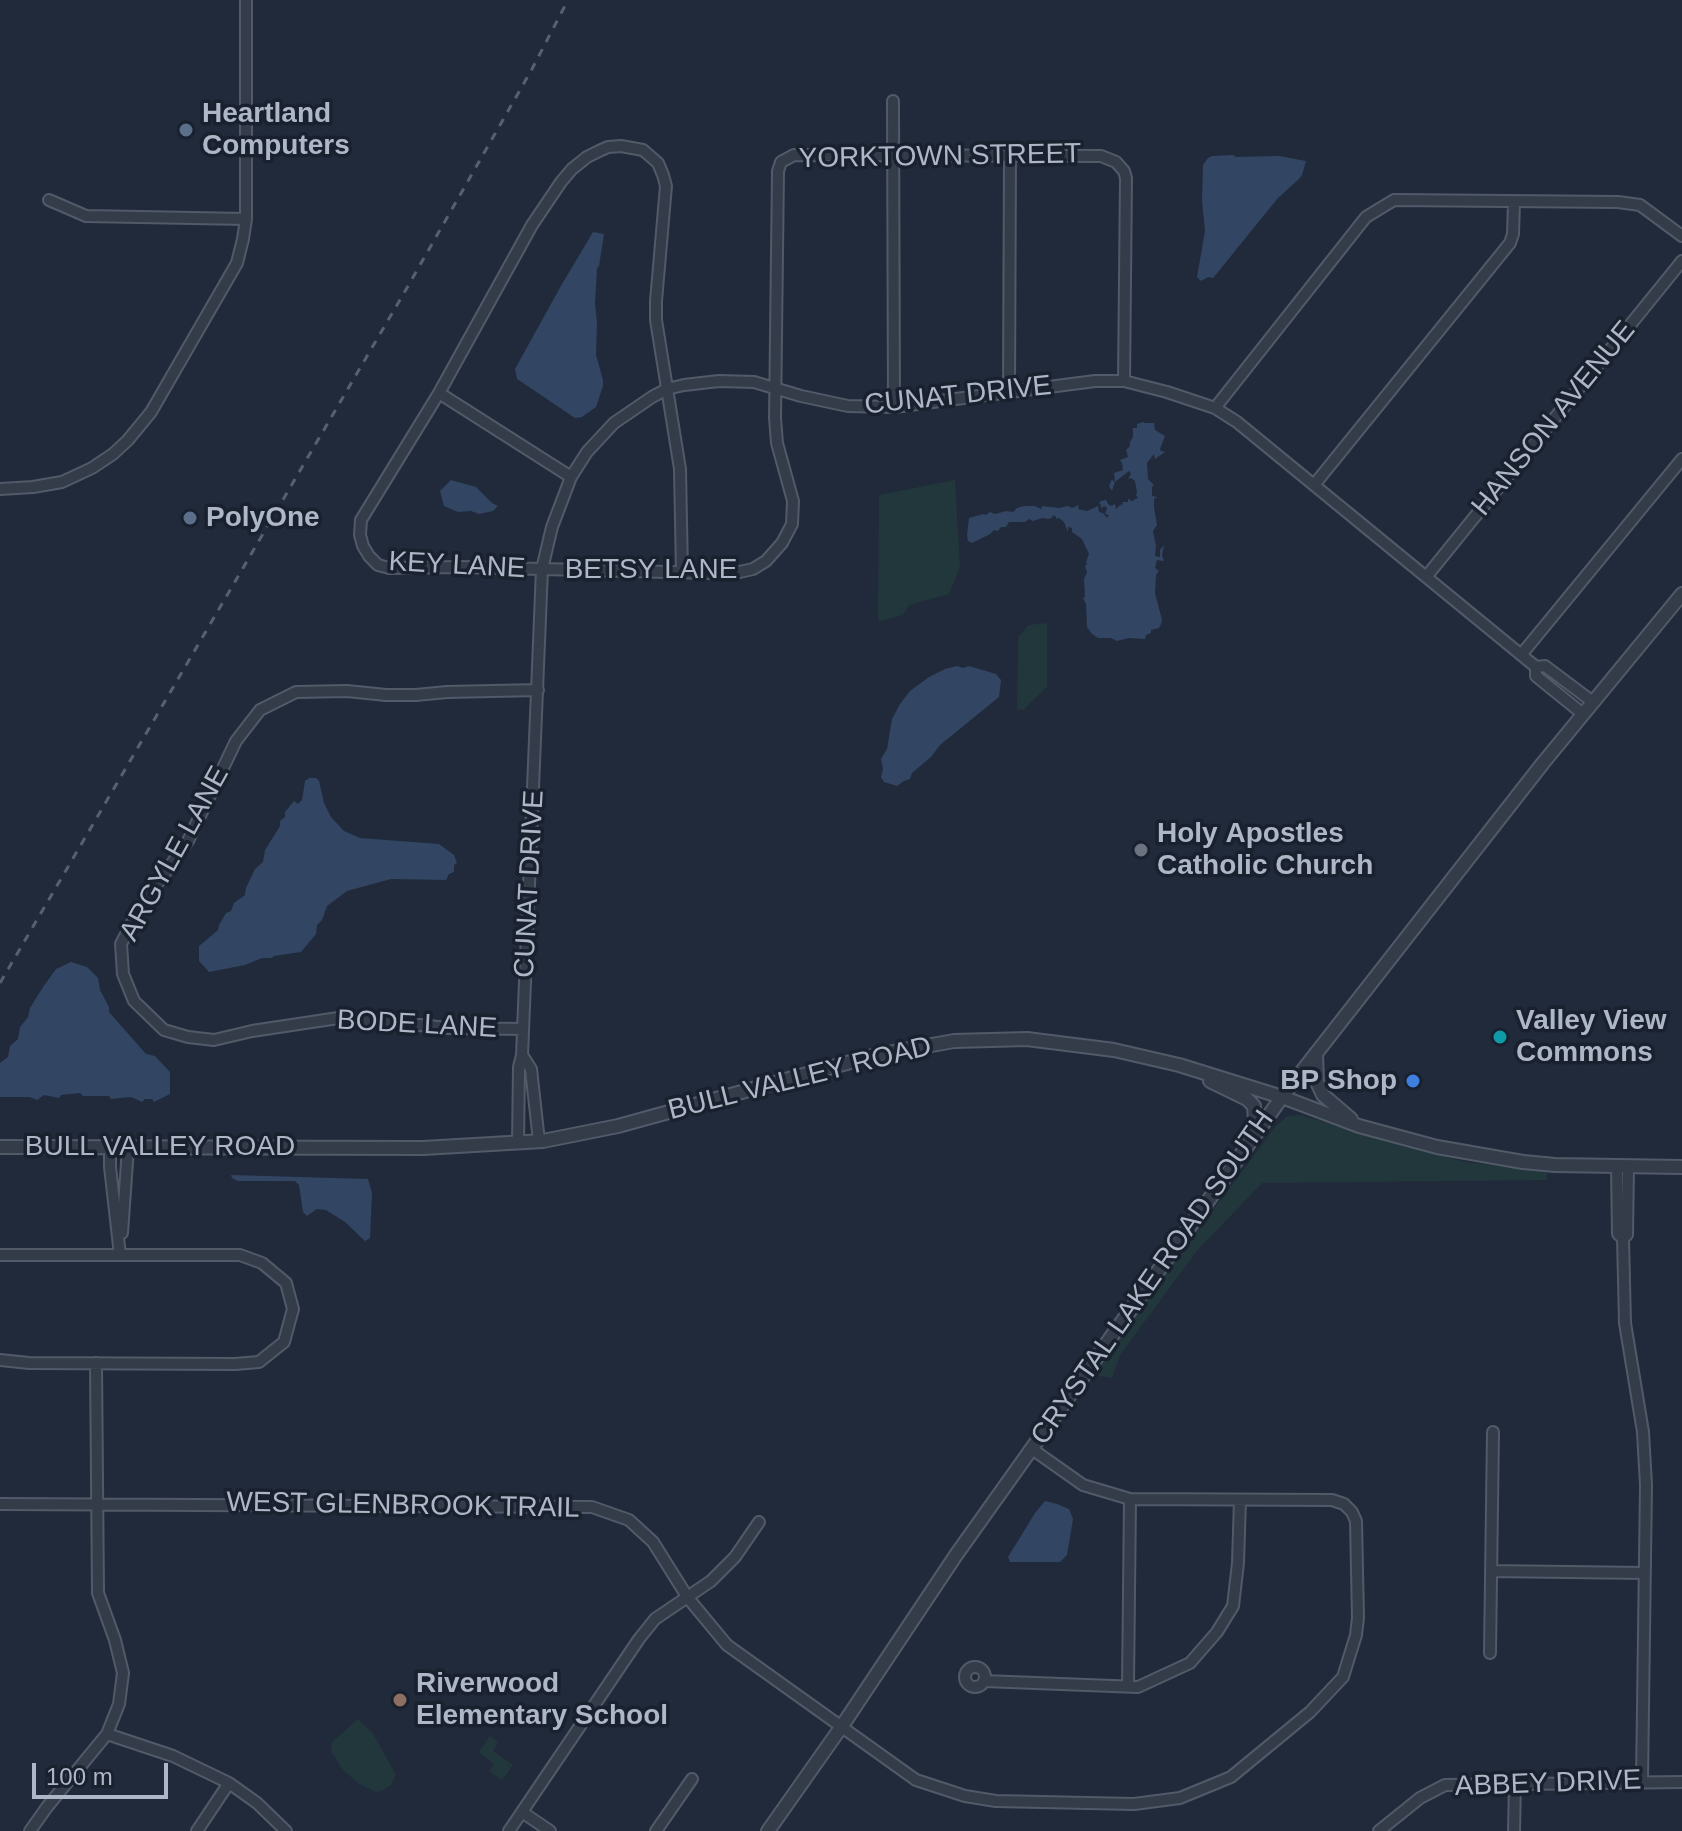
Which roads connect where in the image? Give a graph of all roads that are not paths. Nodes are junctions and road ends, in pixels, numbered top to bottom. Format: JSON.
{"nodes":[{"id":1,"x":246,"y":0,"type":"edge"},
{"id":2,"x":893,"y":101,"type":"dead end"},
{"id":3,"x":893,"y":155,"type":"junction"},
{"id":4,"x":1010,"y":156,"type":"junction"},
{"id":5,"x":781,"y":162,"type":"joint"},
{"id":6,"x":49,"y":200,"type":"dead end"},
{"id":7,"x":1514,"y":202,"type":"junction"},
{"id":8,"x":246,"y":219,"type":"junction"},
{"id":9,"x":1682,"y":236,"type":"edge"},
{"id":10,"x":1682,"y":261,"type":"edge"},
{"id":11,"x":1124,"y":381,"type":"junction"},
{"id":12,"x":776,"y":388,"type":"junction"},
{"id":13,"x":667,"y":389,"type":"junction"},
{"id":14,"x":439,"y":393,"type":"junction"},
{"id":15,"x":1009,"y":393,"type":"junction"},
{"id":16,"x":894,"y":407,"type":"junction"},
{"id":17,"x":1215,"y":408,"type":"junction"},
{"id":18,"x":1682,"y":459,"type":"edge"},
{"id":19,"x":571,"y":477,"type":"junction"},
{"id":20,"x":1314,"y":485,"type":"junction"},
{"id":21,"x":0,"y":489,"type":"edge"},
{"id":22,"x":542,"y":569,"type":"junction"},
{"id":23,"x":682,"y":572,"type":"junction"},
{"id":24,"x":1426,"y":577,"type":"junction"},
{"id":25,"x":1682,"y":594,"type":"edge"},
{"id":26,"x":1521,"y":655,"type":"junction"},
{"id":27,"x":1536,"y":667,"type":"junction"},
{"id":28,"x":538,"y":690,"type":"junction"},
{"id":29,"x":1593,"y":702,"type":"junction"},
{"id":30,"x":1583,"y":714,"type":"junction"},
{"id":31,"x":134,"y":1001,"type":"joint"},
{"id":32,"x":523,"y":1029,"type":"junction"},
{"id":33,"x":1316,"y":1053,"type":"junction"},
{"id":34,"x":522,"y":1055,"type":"junction"},
{"id":35,"x":1179,"y":1065,"type":"junction"},
{"id":36,"x":1282,"y":1097,"type":"junction"},
{"id":37,"x":1359,"y":1126,"type":"junction"},
{"id":38,"x":1252,"y":1140,"type":"junction"},
{"id":39,"x":539,"y":1141,"type":"junction"},
{"id":40,"x":518,"y":1143,"type":"junction"},
{"id":41,"x":0,"y":1147,"type":"edge"},
{"id":42,"x":110,"y":1148,"type":"junction"},
{"id":43,"x":128,"y":1148,"type":"junction"},
{"id":44,"x":1682,"y":1167,"type":"edge"},
{"id":45,"x":1623,"y":1168,"type":"junction"},
{"id":46,"x":0,"y":1255,"type":"edge"},
{"id":47,"x":120,"y":1255,"type":"junction"},
{"id":48,"x":0,"y":1360,"type":"edge"},
{"id":49,"x":96,"y":1363,"type":"junction"},
{"id":50,"x":1493,"y":1432,"type":"dead end"},
{"id":51,"x":1032,"y":1449,"type":"junction"},
{"id":52,"x":1130,"y":1499,"type":"junction"},
{"id":53,"x":1240,"y":1500,"type":"junction"},
{"id":54,"x":97,"y":1503,"type":"junction"},
{"id":55,"x":0,"y":1504,"type":"edge"},
{"id":56,"x":759,"y":1522,"type":"dead end"},
{"id":57,"x":1491,"y":1571,"type":"junction"},
{"id":58,"x":1644,"y":1573,"type":"junction"},
{"id":59,"x":688,"y":1598,"type":"junction"},
{"id":60,"x":1490,"y":1653,"type":"dead end"},
{"id":61,"x":984,"y":1681,"type":"dead end"},
{"id":62,"x":1128,"y":1686,"type":"junction"},
{"id":63,"x":842,"y":1726,"type":"junction"},
{"id":64,"x":107,"y":1734,"type":"junction"},
{"id":65,"x":692,"y":1779,"type":"dead end"},
{"id":66,"x":1642,"y":1781,"type":"junction"},
{"id":67,"x":1682,"y":1782,"type":"edge"},
{"id":68,"x":229,"y":1783,"type":"junction"},
{"id":69,"x":1515,"y":1783,"type":"junction"},
{"id":70,"x":522,"y":1812,"type":"junction"},
{"id":71,"x":30,"y":1831,"type":"edge"},
{"id":72,"x":197,"y":1831,"type":"edge"},
{"id":73,"x":286,"y":1831,"type":"edge"},
{"id":74,"x":509,"y":1831,"type":"edge"},
{"id":75,"x":550,"y":1831,"type":"edge"},
{"id":76,"x":656,"y":1831,"type":"edge"},
{"id":77,"x":768,"y":1831,"type":"edge"},
{"id":78,"x":1379,"y":1831,"type":"edge"},
{"id":79,"x":1514,"y":1831,"type":"edge"}],
"edges":[{"from":1,"to":8,"type":"street"},
{"from":2,"to":3,"type":"street"},
{"from":3,"to":4,"type":"street","name":"YORKTOWN STREET"},
{"from":3,"to":5,"type":"street","name":"YORKTOWN STREET"},
{"from":3,"to":16,"type":"street"},
{"from":4,"to":11,"type":"street","name":"YORKTOWN STREET"},
{"from":4,"to":15,"type":"street"},
{"from":5,"to":12,"type":"street","name":"BETSY LANE"},
{"from":6,"to":8,"type":"street"},
{"from":7,"to":9,"type":"street"},
{"from":7,"to":17,"type":"street"},
{"from":7,"to":20,"type":"street"},
{"from":8,"to":21,"type":"street"},
{"from":10,"to":24,"type":"street","name":"HANSON AVENUE"},
{"from":11,"to":15,"type":"street","name":"CUNAT DRIVE"},
{"from":11,"to":17,"type":"street","name":"CUNAT DRIVE"},
{"from":12,"to":13,"type":"street","name":"CUNAT DRIVE"},
{"from":12,"to":16,"type":"street","name":"CUNAT DRIVE"},
{"from":12,"to":23,"type":"street","name":"BETSY LANE"},
{"from":13,"to":14,"type":"street","name":"KEY LANE"},
{"from":13,"to":19,"type":"street","name":"CUNAT DRIVE"},
{"from":13,"to":23,"type":"street","name":"KEY LANE"},
{"from":14,"to":19,"type":"street"},
{"from":14,"to":22,"type":"street","name":"KEY LANE"},
{"from":15,"to":16,"type":"street","name":"CUNAT DRIVE"},
{"from":17,"to":20,"type":"street","name":"CUNAT DRIVE"},
{"from":18,"to":26,"type":"street"},
{"from":19,"to":22,"type":"street","name":"CUNAT DRIVE"},
{"from":20,"to":24,"type":"street","name":"CUNAT DRIVE"},
{"from":22,"to":23,"type":"street","name":"BETSY LANE"},
{"from":22,"to":28,"type":"street","name":"CUNAT DRIVE"},
{"from":24,"to":26,"type":"street","name":"CUNAT DRIVE"},
{"from":25,"to":29,"type":"street","name":"CRYSTAL LAKE ROAD SOUTH"},
{"from":26,"to":27,"type":"street","name":"CUNAT DRIVE"},
{"from":27,"to":29,"type":"street","name":"CUNAT DRIVE"},
{"from":27,"to":30,"type":"street","name":"CUNAT DRIVE"},
{"from":28,"to":31,"type":"street","name":"ARGYLE LANE"},
{"from":28,"to":32,"type":"street","name":"CUNAT DRIVE"},
{"from":29,"to":30,"type":"street","name":"CRYSTAL LAKE ROAD SOUTH"},
{"from":30,"to":33,"type":"street","name":"CRYSTAL LAKE ROAD SOUTH"},
{"from":31,"to":32,"type":"street","name":"BODE LANE"},
{"from":32,"to":34,"type":"street","name":"CUNAT DRIVE"},
{"from":33,"to":36,"type":"street","name":"CRYSTAL LAKE ROAD SOUTH"},
{"from":33,"to":37,"type":"street"},
{"from":34,"to":39,"type":"street","name":"CUNAT DRIVE"},
{"from":34,"to":40,"type":"street","name":"CUNAT DRIVE"},
{"from":35,"to":36,"type":"street","name":"BULL VALLEY ROAD"},
{"from":35,"to":38,"type":"street"},
{"from":35,"to":39,"type":"street","name":"BULL VALLEY ROAD"},
{"from":36,"to":37,"type":"street","name":"BULL VALLEY ROAD"},
{"from":36,"to":38,"type":"street","name":"CRYSTAL LAKE ROAD SOUTH"},
{"from":37,"to":45,"type":"street","name":"BULL VALLEY ROAD"},
{"from":38,"to":51,"type":"street","name":"CRYSTAL LAKE ROAD SOUTH"},
{"from":39,"to":40,"type":"street","name":"BULL VALLEY ROAD"},
{"from":40,"to":43,"type":"street","name":"BULL VALLEY ROAD"},
{"from":41,"to":42,"type":"street","name":"BULL VALLEY ROAD"},
{"from":42,"to":43,"type":"street","name":"BULL VALLEY ROAD"},
{"from":42,"to":47,"type":"street"},
{"from":43,"to":47,"type":"street"},
{"from":44,"to":45,"type":"street","name":"BULL VALLEY ROAD"},
{"from":45,"to":58,"type":"street"},
{"from":46,"to":47,"type":"street"},
{"from":47,"to":49,"type":"street"},
{"from":48,"to":49,"type":"street"},
{"from":49,"to":54,"type":"street"},
{"from":50,"to":57,"type":"street"},
{"from":51,"to":52,"type":"street"},
{"from":51,"to":63,"type":"street","name":"CRYSTAL LAKE ROAD SOUTH"},
{"from":52,"to":53,"type":"street"},
{"from":52,"to":62,"type":"street"},
{"from":53,"to":62,"type":"street"},
{"from":53,"to":63,"type":"street","name":"WEST GLENBROOK TRAIL"},
{"from":54,"to":55,"type":"street","name":"WEST GLENBROOK TRAIL"},
{"from":54,"to":59,"type":"street","name":"WEST GLENBROOK TRAIL"},
{"from":54,"to":64,"type":"street"},
{"from":56,"to":59,"type":"street"},
{"from":57,"to":58,"type":"street"},
{"from":57,"to":60,"type":"street"},
{"from":58,"to":66,"type":"street"},
{"from":59,"to":63,"type":"street","name":"WEST GLENBROOK TRAIL"},
{"from":59,"to":70,"type":"street"},
{"from":61,"to":62,"type":"street"},
{"from":63,"to":77,"type":"street","name":"CRYSTAL LAKE ROAD SOUTH"},
{"from":64,"to":68,"type":"street"},
{"from":64,"to":71,"type":"street"},
{"from":65,"to":76,"type":"street"},
{"from":66,"to":67,"type":"street","name":"ABBEY DRIVE"},
{"from":66,"to":69,"type":"street","name":"ABBEY DRIVE"},
{"from":68,"to":72,"type":"street"},
{"from":68,"to":73,"type":"street"},
{"from":69,"to":78,"type":"street","name":"ABBEY DRIVE"},
{"from":69,"to":79,"type":"street"},
{"from":70,"to":74,"type":"street"},
{"from":70,"to":75,"type":"street"}]}
